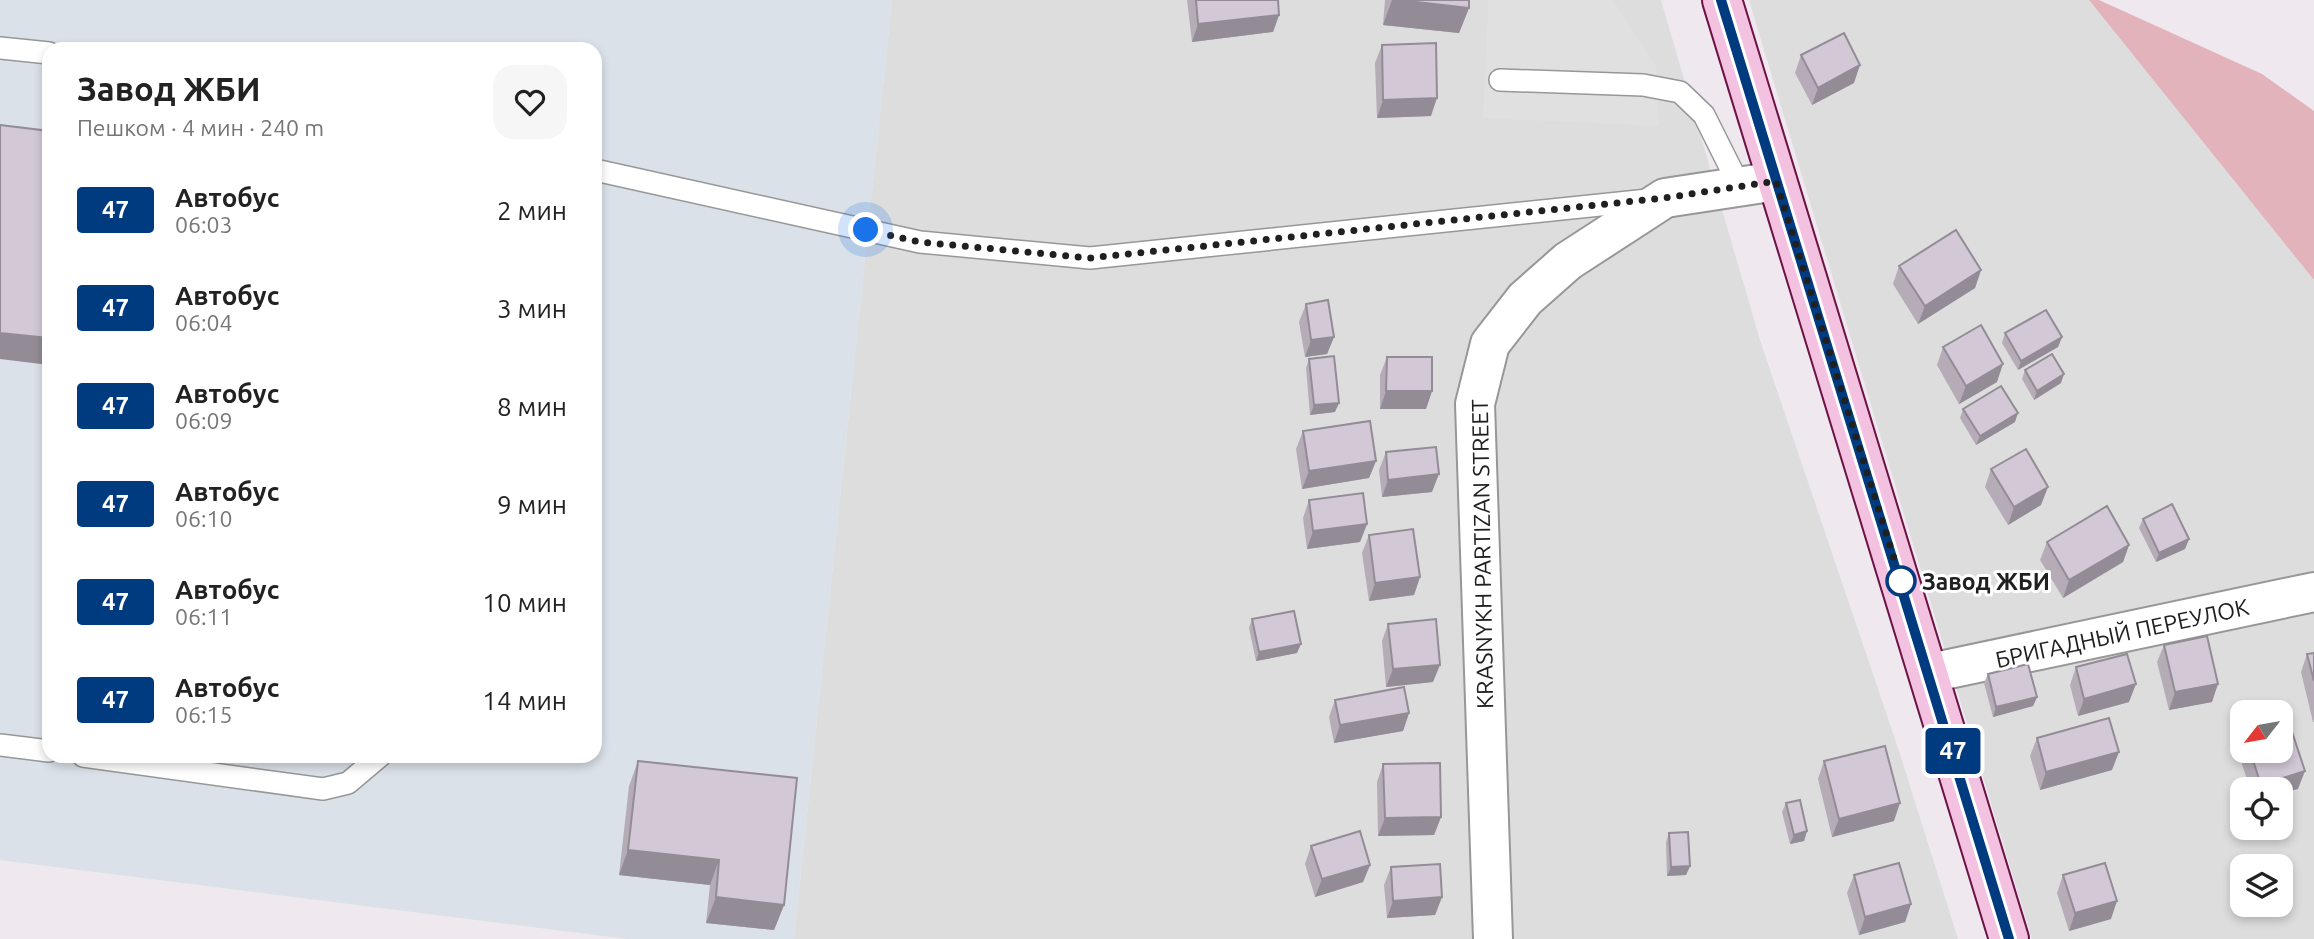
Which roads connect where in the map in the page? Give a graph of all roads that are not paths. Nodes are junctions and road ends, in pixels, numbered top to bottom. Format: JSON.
{"nodes":[{"id":1,"x":1721,"y":0,"type":"edge"},
{"id":2,"x":0,"y":48,"type":"edge"},
{"id":3,"x":42,"y":52,"type":"edge"},
{"id":4,"x":1500,"y":80,"type":"dead end"},
{"id":5,"x":602,"y":172,"type":"edge"},
{"id":6,"x":1776,"y":181,"type":"junction"},
{"id":7,"x":1740,"y":187,"type":"junction"},
{"id":8,"x":1664,"y":198,"type":"junction"},
{"id":9,"x":2314,"y":592,"type":"edge"},
{"id":10,"x":1930,"y":673,"type":"junction"},
{"id":11,"x":0,"y":744,"type":"edge"},
{"id":12,"x":42,"y":750,"type":"edge"},
{"id":13,"x":134,"y":763,"type":"edge"},
{"id":14,"x":372,"y":763,"type":"edge"},
{"id":15,"x":1493,"y":939,"type":"edge"},
{"id":16,"x":2009,"y":939,"type":"edge"}],
"edges":[{"from":1,"to":6,"type":"main road"},
{"from":2,"to":3,"type":"lane"},
{"from":4,"to":7,"type":"lane"},
{"from":5,"to":8,"type":"lane"},
{"from":6,"to":7,"type":"street","name":"KRASNYKH PARTIZAN STREET"},
{"from":6,"to":10,"type":"main road"},
{"from":7,"to":8,"type":"street","name":"KRASNYKH PARTIZAN STREET"},
{"from":8,"to":15,"type":"street","name":"KRASNYKH PARTIZAN STREET"},
{"from":9,"to":10,"type":"street","name":"БРИГАДНЫЙ ПЕРЕУЛОК"},
{"from":10,"to":16,"type":"main road"},
{"from":11,"to":12,"type":"lane"},
{"from":13,"to":14,"type":"lane"}]}
